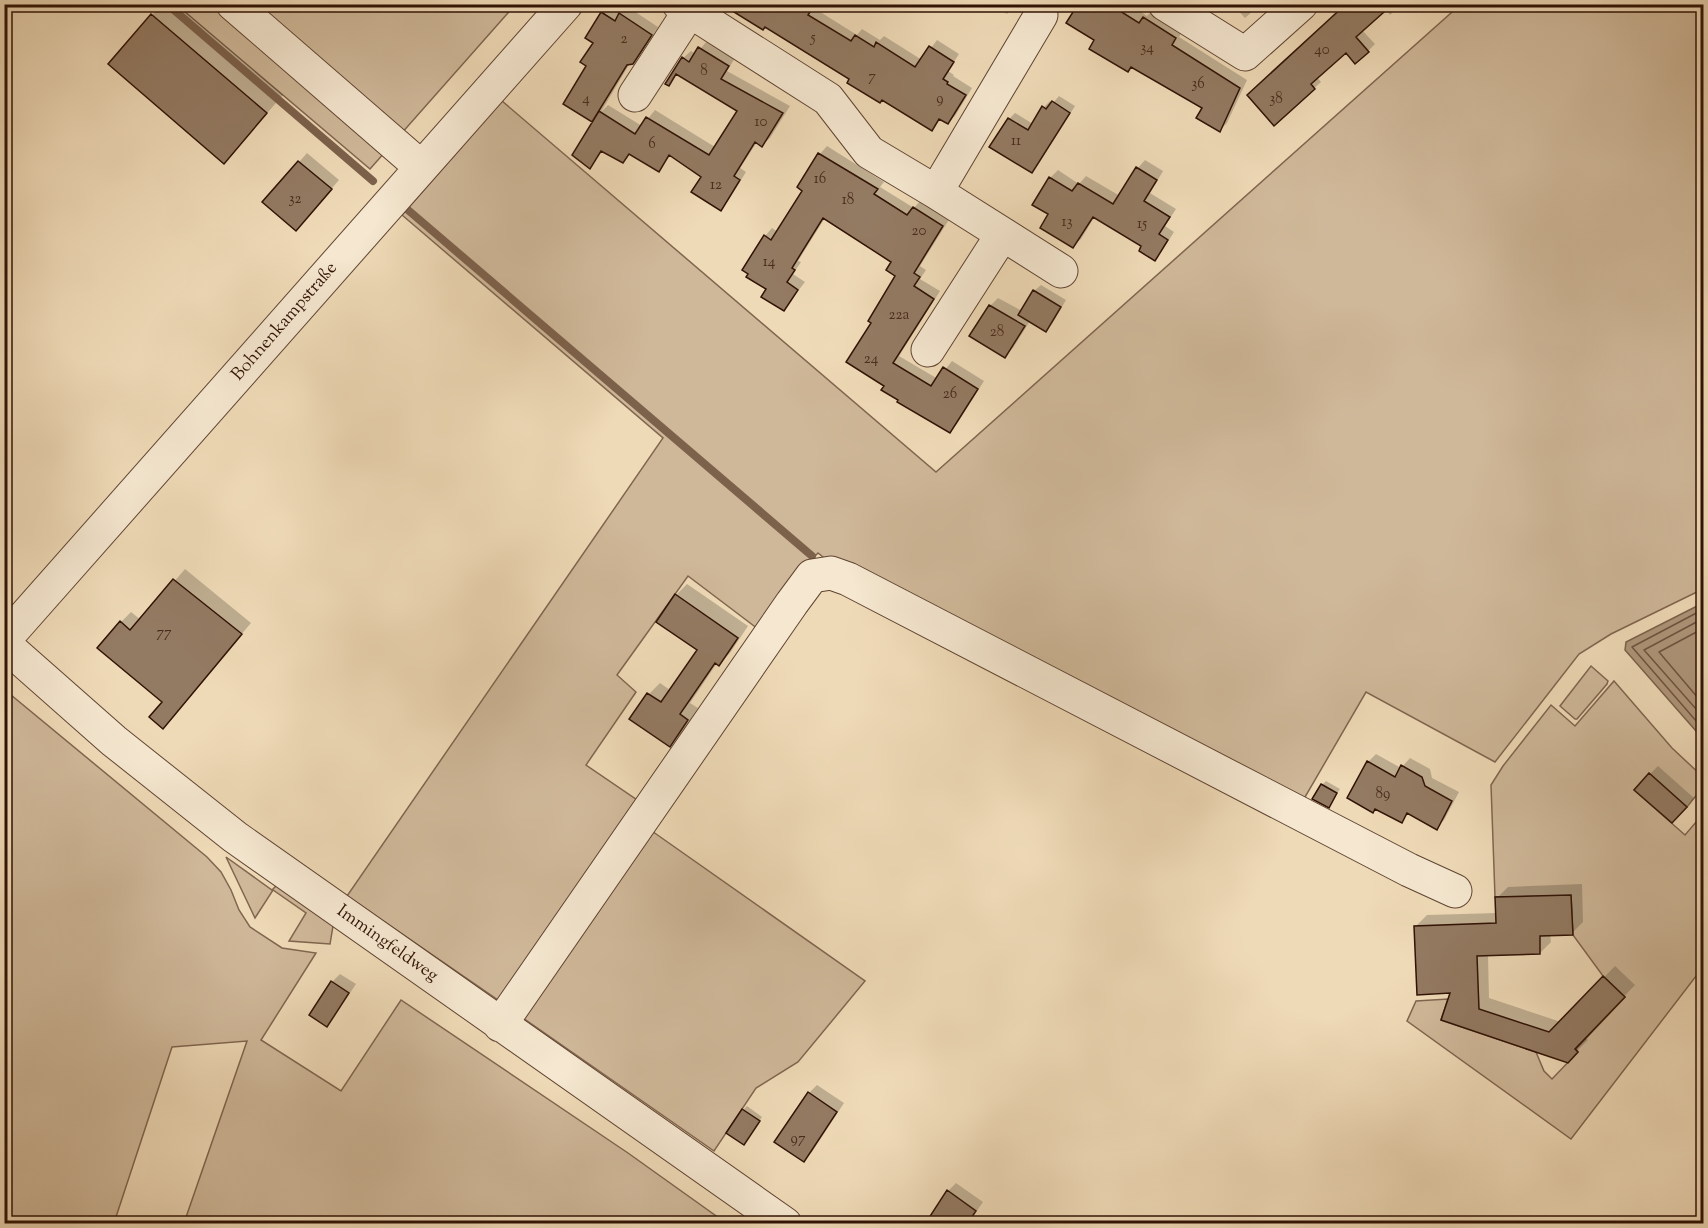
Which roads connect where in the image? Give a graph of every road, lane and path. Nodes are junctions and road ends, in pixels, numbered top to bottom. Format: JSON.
{"nodes":[{"id":1,"x":233,"y":4,"type":"edge"},
{"id":2,"x":566,"y":4,"type":"edge"},
{"id":3,"x":1165,"y":4,"type":"edge"},
{"id":4,"x":1301,"y":4,"type":"edge"},
{"id":5,"x":684,"y":8,"type":"edge"},
{"id":6,"x":1041,"y":15,"type":"dead end"},
{"id":7,"x":635,"y":95,"type":"dead end"},
{"id":8,"x":421,"y":167,"type":"junction"},
{"id":9,"x":936,"y":192,"type":"junction"},
{"id":10,"x":1002,"y":235,"type":"junction"},
{"id":11,"x":1060,"y":271,"type":"dead end"},
{"id":12,"x":928,"y":350,"type":"dead end"},
{"id":13,"x":4,"y":642,"type":"edge"},
{"id":14,"x":1455,"y":891,"type":"dead end"},
{"id":15,"x":500,"y":1025,"type":"junction"},
{"id":16,"x":785,"y":1224,"type":"edge"}],
"edges":[{"from":1,"to":8,"type":"street"},
{"from":2,"to":8,"type":"street","name":"Bohnenkampstraße"},
{"from":3,"to":4,"type":"street"},
{"from":5,"to":7,"type":"street"},
{"from":5,"to":9,"type":"street"},
{"from":6,"to":9,"type":"street"},
{"from":8,"to":13,"type":"street","name":"Bohnenkampstraße"},
{"from":9,"to":10,"type":"street"},
{"from":10,"to":11,"type":"street"},
{"from":10,"to":12,"type":"street"},
{"from":13,"to":15,"type":"street","name":"Immingfeldweg"},
{"from":14,"to":15,"type":"street"},
{"from":15,"to":16,"type":"street","name":"Immingfeldweg"}]}
